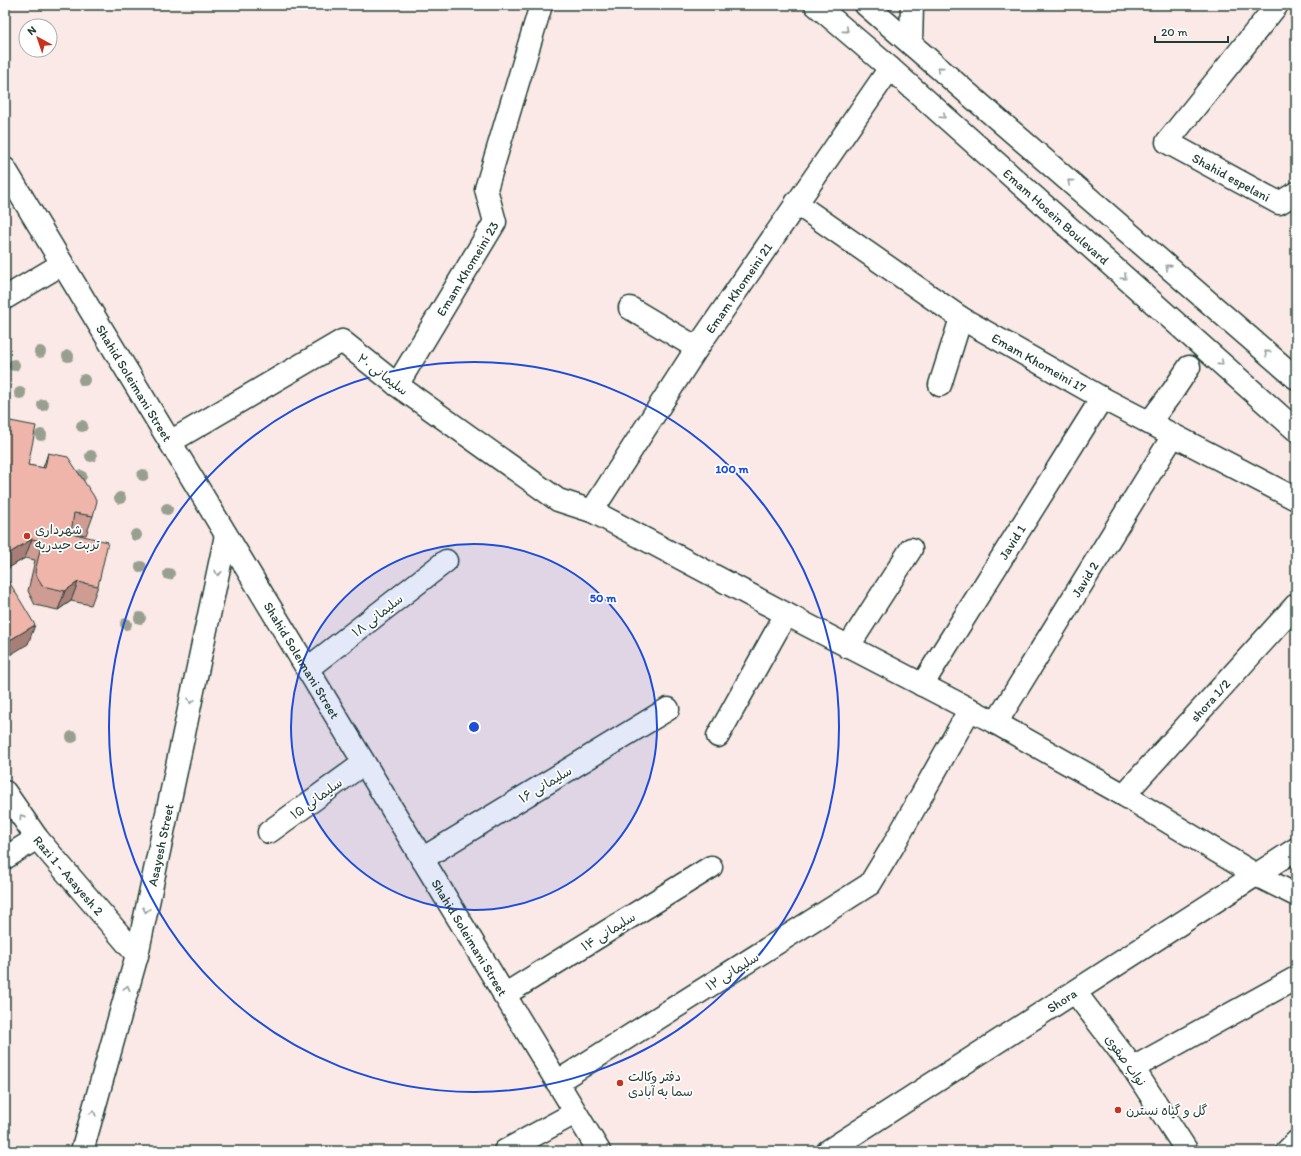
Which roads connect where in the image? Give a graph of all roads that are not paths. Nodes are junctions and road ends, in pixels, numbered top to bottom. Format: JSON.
{"nodes":[{"id":1,"x":541,"y":5,"type":"edge"},
{"id":2,"x":816,"y":5,"type":"edge"},
{"id":3,"x":866,"y":5,"type":"edge"},
{"id":4,"x":912,"y":5,"type":"edge"},
{"id":5,"x":1277,"y":5,"type":"edge"},
{"id":6,"x":911,"y":44,"type":"junction"},
{"id":7,"x":890,"y":68,"type":"junction"},
{"id":8,"x":5,"y":169,"type":"edge"},
{"id":9,"x":1296,"y":193,"type":"edge"},
{"id":10,"x":796,"y":204,"type":"junction"},
{"id":11,"x":62,"y":264,"type":"junction"},
{"id":12,"x":5,"y":298,"type":"edge"},
{"id":13,"x":630,"y":308,"type":"dead end"},
{"id":14,"x":961,"y":318,"type":"junction"},
{"id":15,"x":697,"y":348,"type":"junction"},
{"id":16,"x":1189,"y":367,"type":"dead end"},
{"id":17,"x":1296,"y":378,"type":"edge"},
{"id":18,"x":397,"y":385,"type":"junction"},
{"id":19,"x":940,"y":385,"type":"dead end"},
{"id":20,"x":1102,"y":398,"type":"junction"},
{"id":21,"x":1149,"y":423,"type":"junction"},
{"id":22,"x":1296,"y":430,"type":"edge"},
{"id":23,"x":1173,"y":436,"type":"junction"},
{"id":24,"x":170,"y":442,"type":"junction"},
{"id":25,"x":1296,"y":499,"type":"edge"},
{"id":26,"x":592,"y":511,"type":"junction"},
{"id":27,"x":226,"y":535,"type":"junction"},
{"id":28,"x":911,"y":549,"type":"dead end"},
{"id":29,"x":446,"y":561,"type":"dead end"},
{"id":30,"x":1296,"y":605,"type":"edge"},
{"id":31,"x":786,"y":614,"type":"junction"},
{"id":32,"x":848,"y":647,"type":"junction"},
{"id":33,"x":307,"y":669,"type":"junction"},
{"id":34,"x":922,"y":685,"type":"junction"},
{"id":35,"x":668,"y":709,"type":"dead end"},
{"id":36,"x":970,"y":709,"type":"junction"},
{"id":37,"x":996,"y":723,"type":"junction"},
{"id":38,"x":718,"y":736,"type":"dead end"},
{"id":39,"x":364,"y":764,"type":"junction"},
{"id":40,"x":5,"y":792,"type":"edge"},
{"id":41,"x":1124,"y":795,"type":"junction"},
{"id":42,"x":269,"y":832,"type":"dead end"},
{"id":43,"x":37,"y":838,"type":"junction"},
{"id":44,"x":1296,"y":849,"type":"edge"},
{"id":45,"x":5,"y":858,"type":"edge"},
{"id":46,"x":422,"y":859,"type":"junction"},
{"id":47,"x":711,"y":867,"type":"dead end"},
{"id":48,"x":1256,"y":875,"type":"junction"},
{"id":49,"x":1296,"y":895,"type":"edge"},
{"id":50,"x":137,"y":954,"type":"junction"},
{"id":51,"x":1296,"y":978,"type":"edge"},
{"id":52,"x":1075,"y":992,"type":"junction"},
{"id":53,"x":504,"y":995,"type":"junction"},
{"id":54,"x":1133,"y":1068,"type":"junction"},
{"id":55,"x":557,"y":1082,"type":"junction"},
{"id":56,"x":575,"y":1113,"type":"junction"},
{"id":57,"x":1296,"y":1142,"type":"edge"},
{"id":58,"x":600,"y":1148,"type":"edge"},
{"id":59,"x":82,"y":1151,"type":"edge"},
{"id":60,"x":505,"y":1151,"type":"edge"},
{"id":61,"x":828,"y":1151,"type":"edge"},
{"id":62,"x":1187,"y":1151,"type":"edge"},
{"id":63,"x":1287,"y":1151,"type":"edge"}],
"edges":[{"from":1,"to":18,"type":"street","name":"Emam Khomeini 23"},
{"from":2,"to":7,"type":"street","name":"Emam Hosein Boulevard","one_way":true},
{"from":3,"to":6,"type":"street"},
{"from":4,"to":6,"type":"street"},
{"from":5,"to":9,"type":"street","name":"Shahid espelani"},
{"from":17,"to":6,"type":"street","one_way":true},
{"from":7,"to":10,"type":"street","name":"Emam Khomeini 21"},
{"from":7,"to":22,"type":"street","name":"Emam Hosein Boulevard","one_way":true},
{"from":8,"to":11,"type":"street","name":"Shahid Soleimani Street"},
{"from":10,"to":14,"type":"street","name":"Emam Khomeini 17"},
{"from":10,"to":15,"type":"street","name":"Emam Khomeini 21"},
{"from":11,"to":12,"type":"street"},
{"from":11,"to":24,"type":"street","name":"Shahid Soleimani Street"},
{"from":13,"to":15,"type":"street"},
{"from":14,"to":19,"type":"street"},
{"from":14,"to":20,"type":"street","name":"Emam Khomeini 17"},
{"from":15,"to":26,"type":"street","name":"Emam Khomeini 21"},
{"from":16,"to":21,"type":"street"},
{"from":18,"to":24,"type":"street","name":"سلیمانی ۲۰"},
{"from":18,"to":26,"type":"street","name":"سلیمانی ۲۰"},
{"from":20,"to":21,"type":"street","name":"Emam Khomeini 17"},
{"from":20,"to":34,"type":"street","name":"Javid 1"},
{"from":21,"to":23,"type":"street","name":"Emam Khomeini 17"},
{"from":23,"to":25,"type":"street","name":"Emam Khomeini 17"},
{"from":23,"to":37,"type":"street","name":"Javid 2"},
{"from":24,"to":27,"type":"street","name":"Shahid Soleimani Street"},
{"from":26,"to":31,"type":"street","name":"سلیمانی ۲۰"},
{"from":27,"to":33,"type":"street","name":"Shahid Soleimani Street"},
{"from":27,"to":50,"type":"street","name":"Asayesh Street","one_way":true},
{"from":28,"to":32,"type":"street"},
{"from":29,"to":33,"type":"street","name":"سلیمانی ۱۸"},
{"from":30,"to":41,"type":"street","name":"shora 1/2"},
{"from":31,"to":32,"type":"street","name":"سلیمانی ۲۰"},
{"from":31,"to":38,"type":"street"},
{"from":32,"to":34,"type":"street","name":"سلیمانی ۲۰"},
{"from":33,"to":39,"type":"street","name":"Shahid Soleimani Street"},
{"from":34,"to":36,"type":"street","name":"سلیمانی ۲۰"},
{"from":35,"to":46,"type":"street","name":"سلیمانی ۱۶"},
{"from":36,"to":37,"type":"street","name":"سلیمانی ۲۰"},
{"from":36,"to":55,"type":"street","name":"سلیمانی ۱۲"},
{"from":37,"to":41,"type":"street","name":"سلیمانی ۲۰"},
{"from":39,"to":42,"type":"street","name":"سلیمانی ۱۵"},
{"from":39,"to":46,"type":"street","name":"Shahid Soleimani Street"},
{"from":43,"to":40,"type":"street","name":"Razi 1 - Asayesh 2","one_way":true},
{"from":41,"to":48,"type":"street","name":"سلیمانی ۲۰"},
{"from":43,"to":45,"type":"street"},
{"from":43,"to":50,"type":"street","name":"Razi 1 - Asayesh 2"},
{"from":44,"to":48,"type":"street","name":"Shora"},
{"from":46,"to":53,"type":"street","name":"Shahid Soleimani Street"},
{"from":47,"to":53,"type":"street","name":"سلیمانی ۱۴"},
{"from":48,"to":49,"type":"street","name":"سلیمانی ۲۰"},
{"from":48,"to":52,"type":"street","name":"Shora"},
{"from":59,"to":50,"type":"street","name":"Asayesh Street","one_way":true},
{"from":51,"to":54,"type":"street"},
{"from":52,"to":54,"type":"street","name":"نواب صفوی"},
{"from":52,"to":61,"type":"street","name":"Shora"},
{"from":53,"to":55,"type":"street","name":"Shahid Soleimani Street"},
{"from":54,"to":62,"type":"street","name":"نواب صفوی"},
{"from":55,"to":56,"type":"street","name":"Shahid Soleimani Street"},
{"from":56,"to":58,"type":"street","name":"Shahid Soleimani Street"},
{"from":56,"to":60,"type":"street"},
{"from":57,"to":63,"type":"street"}]}
